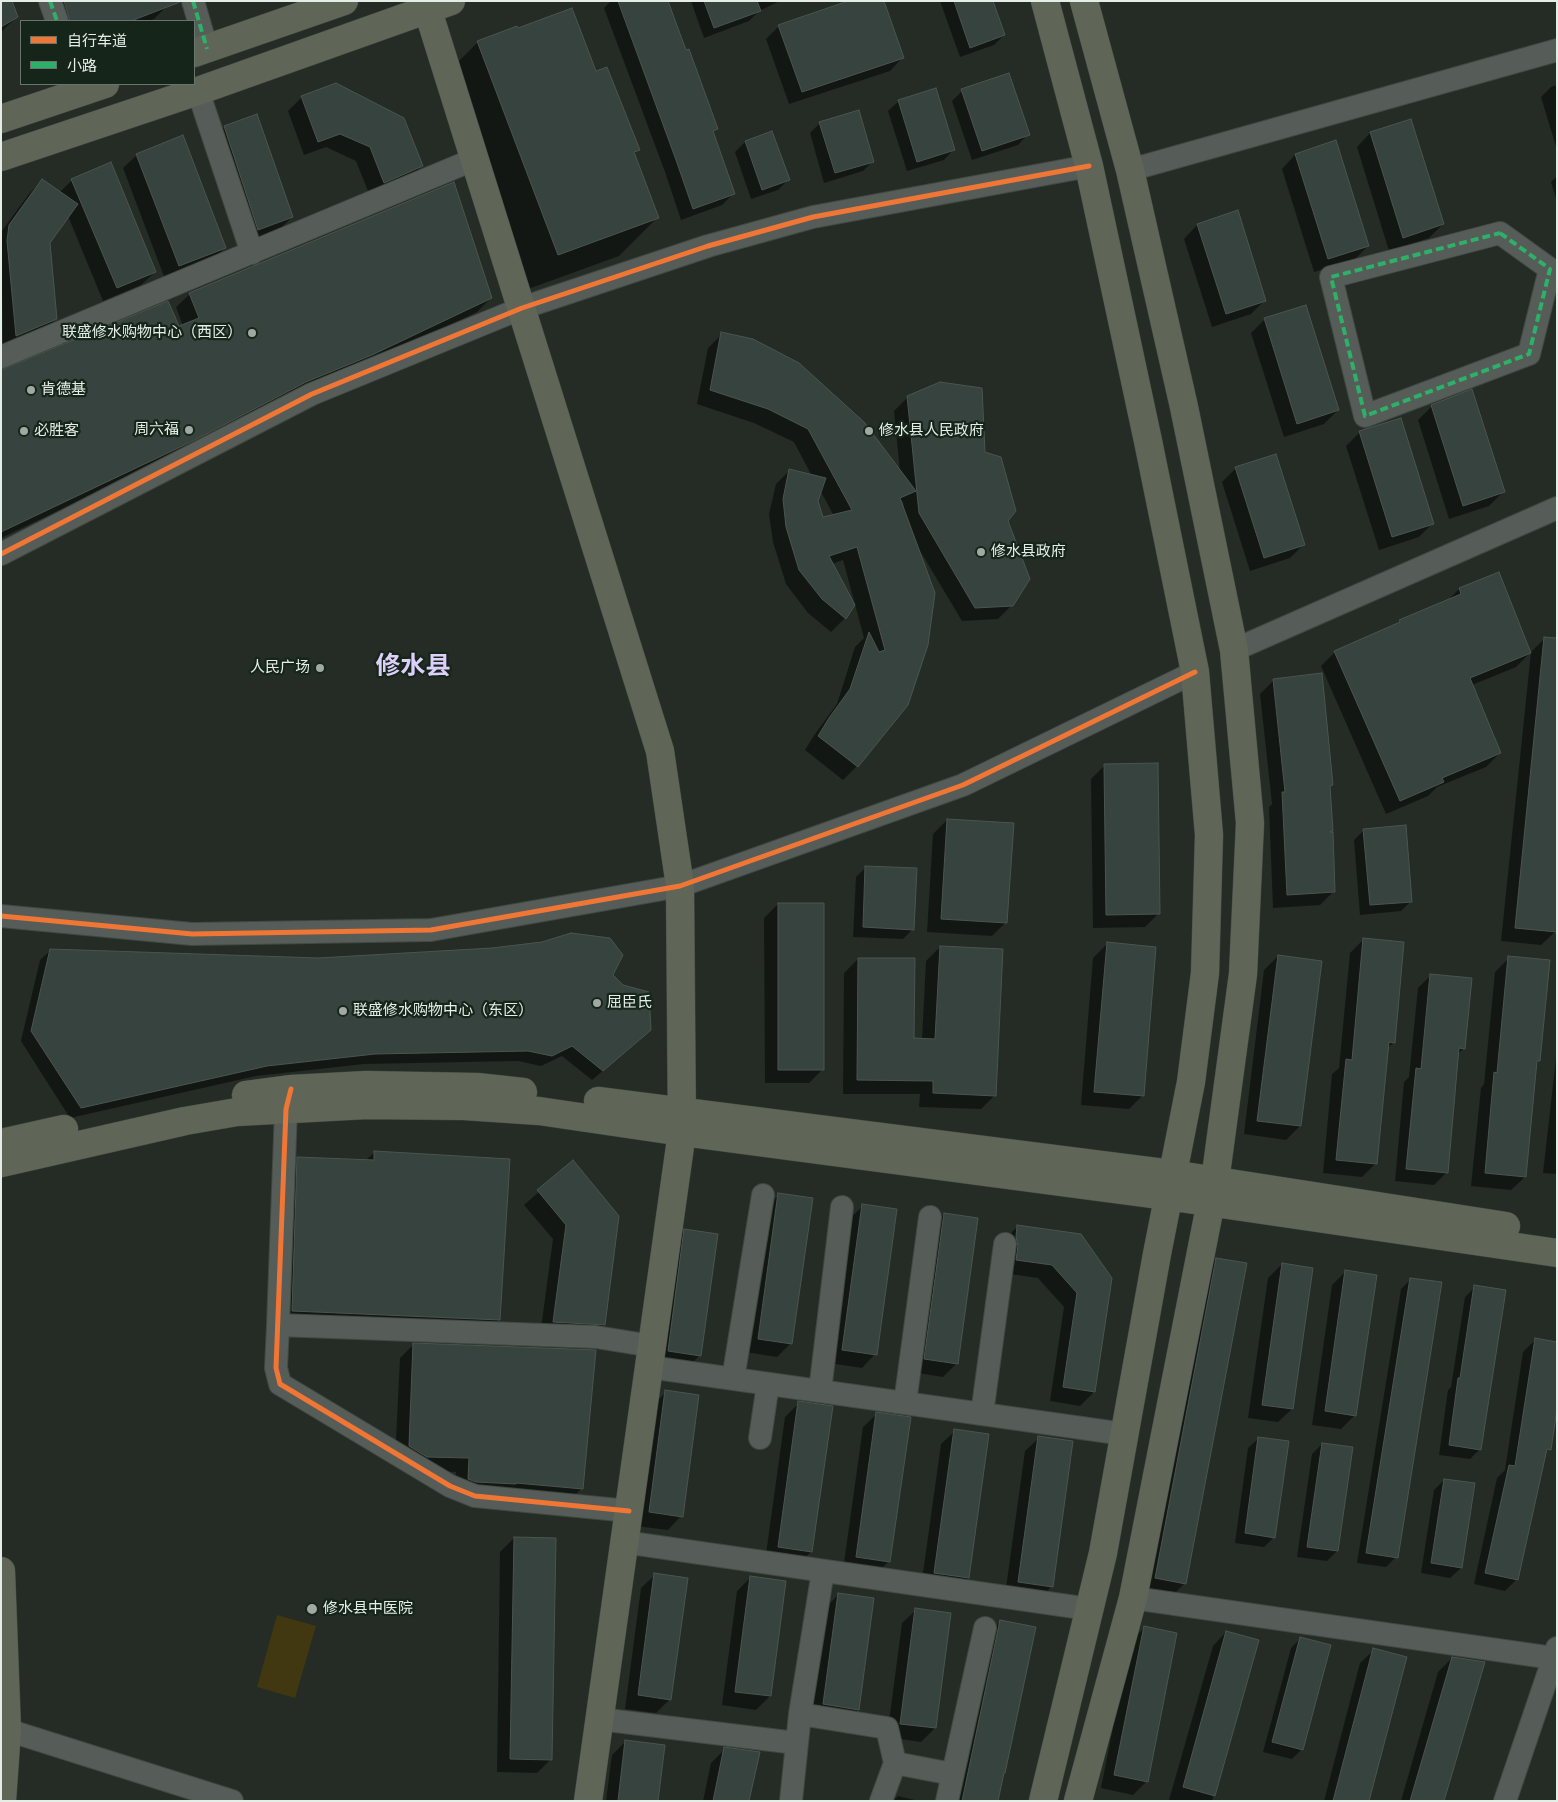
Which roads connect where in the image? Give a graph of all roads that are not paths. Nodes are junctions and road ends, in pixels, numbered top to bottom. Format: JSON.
{"nodes":[{"id":1,"x":50,"y":1,"type":"edge"},
{"id":2,"x":193,"y":1,"type":"edge"},
{"id":3,"x":344,"y":1,"type":"edge"},
{"id":4,"x":1045,"y":1,"type":"edge"},
{"id":5,"x":1084,"y":1,"type":"edge"},
{"id":6,"x":434,"y":4,"type":"edge"},
{"id":7,"x":57,"y":20,"type":"edge"},
{"id":8,"x":1557,"y":50,"type":"edge"},
{"id":9,"x":200,"y":51,"type":"edge"},
{"id":10,"x":102,"y":85,"type":"edge"},
{"id":11,"x":198,"y":91,"type":"junction"},
{"id":12,"x":1,"y":119,"type":"edge"},
{"id":13,"x":1,"y":157,"type":"edge"},
{"id":14,"x":475,"y":159,"type":"junction"},
{"id":15,"x":1089,"y":166,"type":"junction"},
{"id":16,"x":1130,"y":170,"type":"junction"},
{"id":17,"x":252,"y":253,"type":"junction"},
{"id":18,"x":1554,"y":268,"type":"edge"},
{"id":19,"x":522,"y":308,"type":"junction"},
{"id":20,"x":1,"y":357,"type":"edge"},
{"id":21,"x":1557,"y":508,"type":"edge"},
{"id":22,"x":1,"y":554,"type":"edge"},
{"id":23,"x":1234,"y":650,"type":"junction"},
{"id":24,"x":1195,"y":672,"type":"junction"},
{"id":25,"x":680,"y":886,"type":"junction"},
{"id":26,"x":1,"y":916,"type":"edge"},
{"id":27,"x":289,"y":1099,"type":"junction"},
{"id":28,"x":683,"y":1122,"type":"junction"},
{"id":29,"x":1,"y":1143,"type":"edge"},
{"id":30,"x":1,"y":1163,"type":"edge"},
{"id":31,"x":1170,"y":1185,"type":"junction"},
{"id":32,"x":1213,"y":1192,"type":"junction"},
{"id":33,"x":763,"y":1195,"type":"dead end"},
{"id":34,"x":842,"y":1207,"type":"dead end"},
{"id":35,"x":930,"y":1217,"type":"dead end"},
{"id":36,"x":1557,"y":1234,"type":"edge"},
{"id":37,"x":1005,"y":1244,"type":"dead end"},
{"id":38,"x":1557,"y":1253,"type":"edge"},
{"id":39,"x":278,"y":1325,"type":"junction"},
{"id":40,"x":651,"y":1356,"type":"junction"},
{"id":41,"x":733,"y":1379,"type":"junction"},
{"id":42,"x":768,"y":1384,"type":"junction"},
{"id":43,"x":820,"y":1391,"type":"junction"},
{"id":44,"x":905,"y":1403,"type":"junction"},
{"id":45,"x":982,"y":1414,"type":"junction"},
{"id":46,"x":1124,"y":1434,"type":"junction"},
{"id":47,"x":760,"y":1438,"type":"dead end"},
{"id":48,"x":629,"y":1511,"type":"junction"},
{"id":49,"x":624,"y":1542,"type":"junction"},
{"id":50,"x":1,"y":1571,"type":"edge"},
{"id":51,"x":823,"y":1571,"type":"junction"},
{"id":52,"x":1,"y":1577,"type":"edge"},
{"id":53,"x":1133,"y":1598,"type":"junction"},
{"id":54,"x":1089,"y":1609,"type":"junction"},
{"id":55,"x":985,"y":1628,"type":"dead end"},
{"id":56,"x":1555,"y":1653,"type":"edge"},
{"id":57,"x":800,"y":1714,"type":"junction"},
{"id":58,"x":599,"y":1719,"type":"junction"},
{"id":59,"x":4,"y":1729,"type":"edge"},
{"id":60,"x":796,"y":1743,"type":"junction"},
{"id":61,"x":895,"y":1763,"type":"junction"},
{"id":62,"x":952,"y":1774,"type":"junction"},
{"id":63,"x":2,"y":1801,"type":"edge"},
{"id":64,"x":232,"y":1801,"type":"edge"},
{"id":65,"x":588,"y":1801,"type":"edge"},
{"id":66,"x":791,"y":1801,"type":"edge"},
{"id":67,"x":881,"y":1801,"type":"edge"},
{"id":68,"x":946,"y":1801,"type":"edge"},
{"id":69,"x":1043,"y":1801,"type":"edge"},
{"id":70,"x":1078,"y":1801,"type":"edge"},
{"id":71,"x":1505,"y":1801,"type":"edge"}],
"edges":[{"from":1,"to":7,"type":"street"},
{"from":2,"to":9,"type":"street"},
{"from":3,"to":9,"type":"main road"},
{"from":4,"to":15,"type":"main road"},
{"from":5,"to":16,"type":"main road"},
{"from":6,"to":11,"type":"main road"},
{"from":6,"to":14,"type":"main road"},
{"from":8,"to":16,"type":"street"},
{"from":10,"to":12,"type":"main road"},
{"from":11,"to":13,"type":"main road"},
{"from":11,"to":17,"type":"street"},
{"from":14,"to":17,"type":"street"},
{"from":14,"to":19,"type":"main road"},
{"from":15,"to":19,"type":"street"},
{"from":15,"to":24,"type":"main road"},
{"from":16,"to":23,"type":"main road"},
{"from":17,"to":20,"type":"street"},
{"from":18,"to":18,"type":"street"},
{"from":19,"to":22,"type":"street"},
{"from":19,"to":25,"type":"main road"},
{"from":21,"to":23,"type":"street"},
{"from":23,"to":32,"type":"main road"},
{"from":24,"to":25,"type":"street"},
{"from":24,"to":31,"type":"main road"},
{"from":25,"to":26,"type":"street"},
{"from":25,"to":28,"type":"main road"},
{"from":27,"to":28,"type":"main road"},
{"from":27,"to":29,"type":"main road"},
{"from":27,"to":30,"type":"main road"},
{"from":27,"to":39,"type":"street"},
{"from":28,"to":31,"type":"main road"},
{"from":28,"to":40,"type":"main road"},
{"from":31,"to":32,"type":"main road"},
{"from":31,"to":46,"type":"main road"},
{"from":32,"to":36,"type":"main road"},
{"from":32,"to":38,"type":"main road"},
{"from":32,"to":53,"type":"main road"},
{"from":33,"to":41,"type":"street"},
{"from":34,"to":43,"type":"street"},
{"from":35,"to":44,"type":"street"},
{"from":37,"to":45,"type":"street"},
{"from":39,"to":40,"type":"street"},
{"from":39,"to":48,"type":"street"},
{"from":40,"to":41,"type":"street"},
{"from":40,"to":48,"type":"main road"},
{"from":41,"to":42,"type":"street"},
{"from":42,"to":43,"type":"street"},
{"from":42,"to":47,"type":"street"},
{"from":43,"to":44,"type":"street"},
{"from":44,"to":45,"type":"street"},
{"from":45,"to":46,"type":"street"},
{"from":46,"to":54,"type":"main road"},
{"from":48,"to":49,"type":"main road"},
{"from":49,"to":51,"type":"street"},
{"from":49,"to":58,"type":"main road"},
{"from":50,"to":52,"type":"main road"},
{"from":51,"to":54,"type":"street"},
{"from":51,"to":57,"type":"street"},
{"from":52,"to":59,"type":"main road"},
{"from":53,"to":56,"type":"street"},
{"from":53,"to":70,"type":"main road"},
{"from":54,"to":69,"type":"main road"},
{"from":55,"to":62,"type":"street"},
{"from":56,"to":71,"type":"street"},
{"from":57,"to":60,"type":"street"},
{"from":57,"to":61,"type":"street"},
{"from":58,"to":60,"type":"street"},
{"from":58,"to":65,"type":"main road"},
{"from":59,"to":63,"type":"main road"},
{"from":59,"to":64,"type":"street"},
{"from":60,"to":66,"type":"street"},
{"from":61,"to":62,"type":"street"},
{"from":61,"to":67,"type":"street"},
{"from":62,"to":68,"type":"street"}]}
